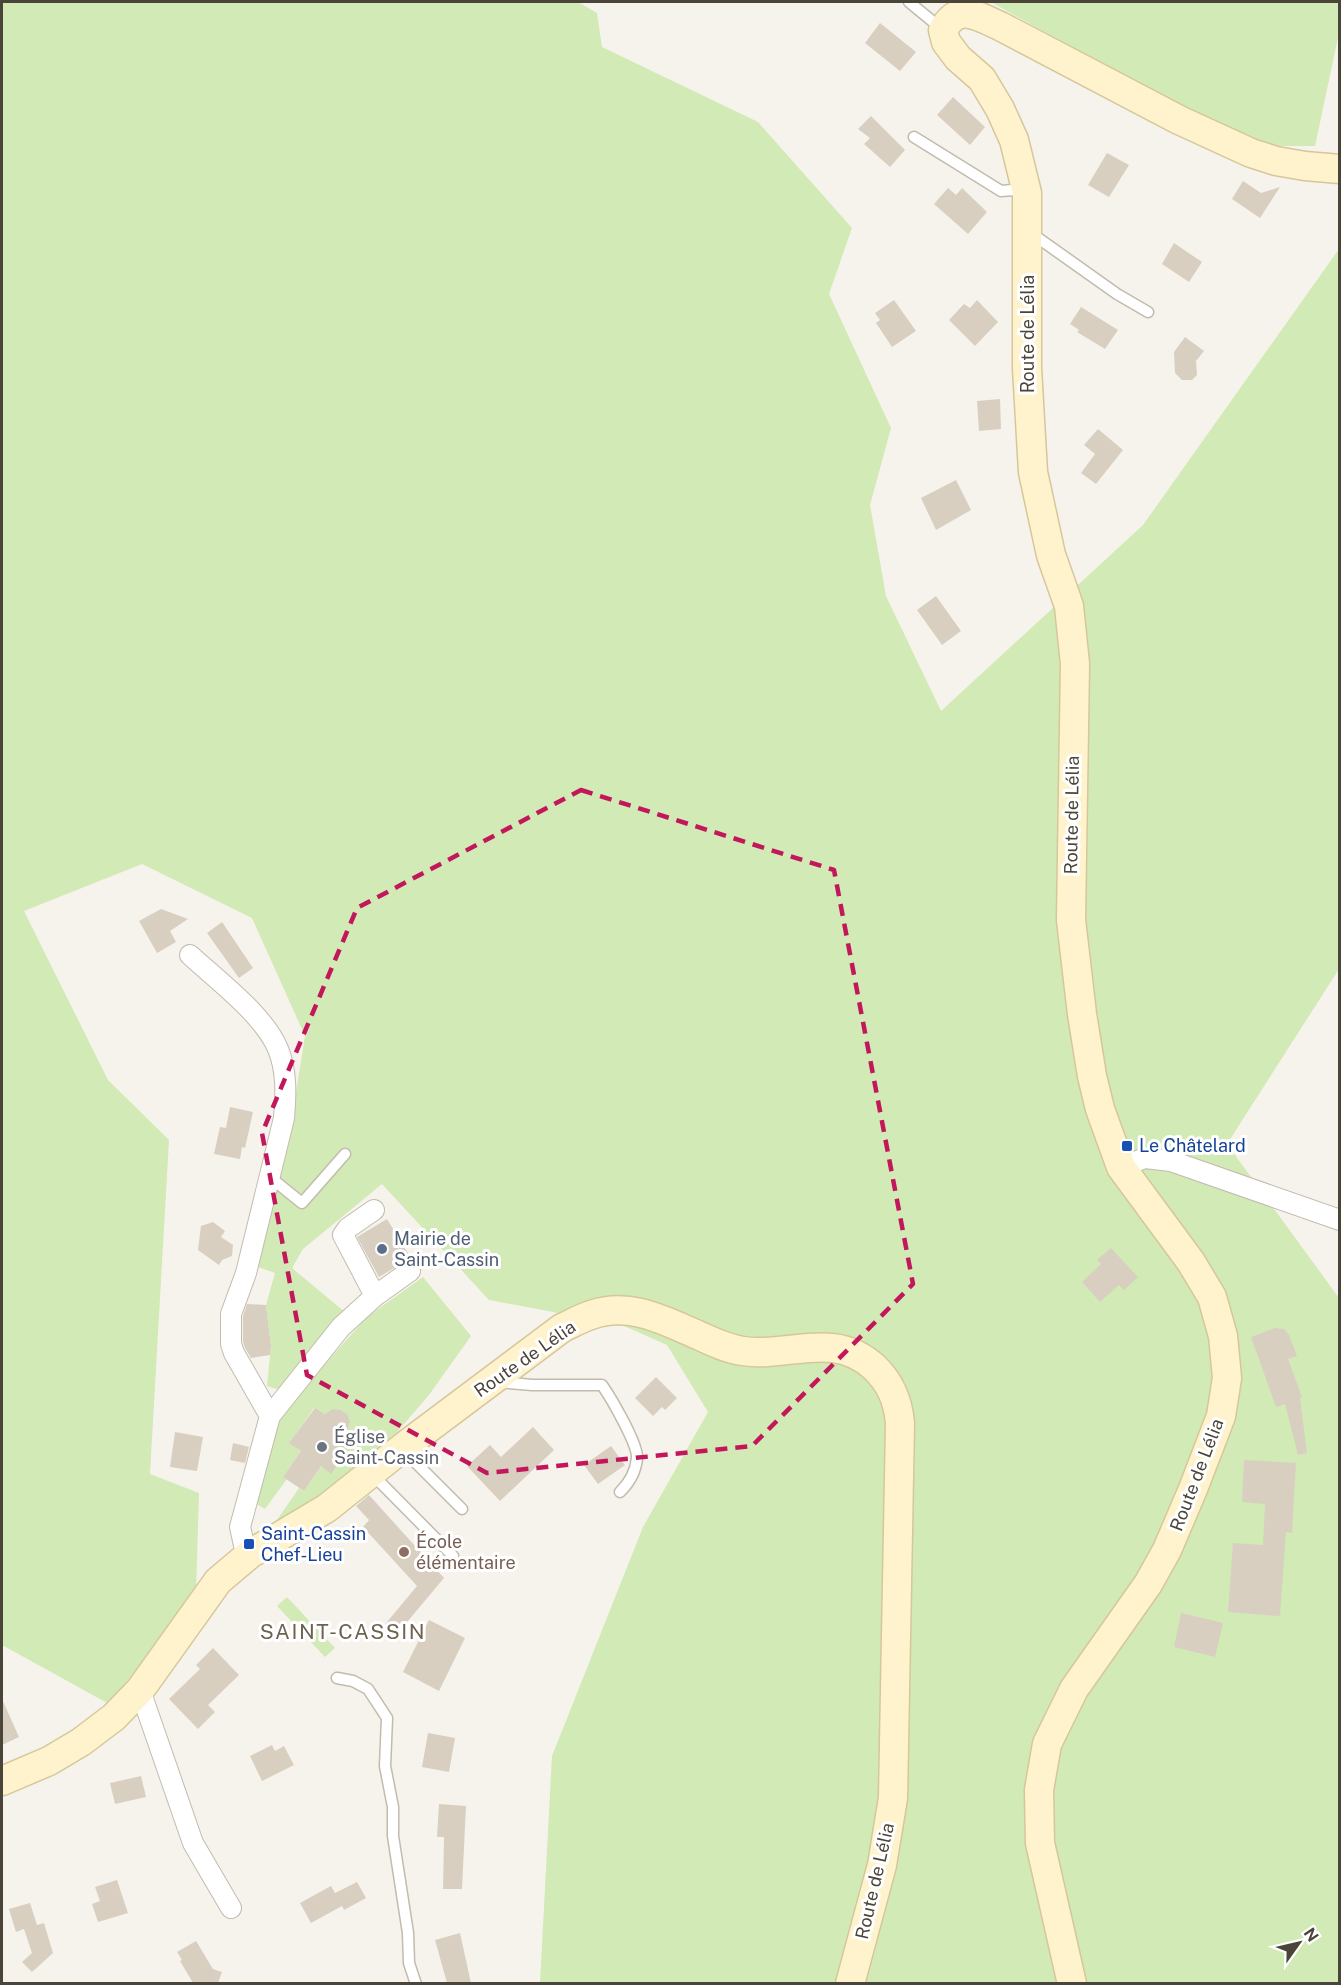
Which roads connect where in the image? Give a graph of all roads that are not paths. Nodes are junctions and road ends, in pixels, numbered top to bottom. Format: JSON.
{"nodes":[{"id":1,"x":909,"y":2,"type":"edge"},
{"id":2,"x":943,"y":30,"type":"junction"},
{"id":3,"x":914,"y":137,"type":"dead end"},
{"id":4,"x":1340,"y":169,"type":"edge"},
{"id":5,"x":1026,"y":189,"type":"junction"},
{"id":6,"x":1028,"y":231,"type":"junction"},
{"id":7,"x":1148,"y":312,"type":"dead end"},
{"id":8,"x":190,"y":956,"type":"dead end"},
{"id":9,"x":345,"y":1154,"type":"dead end"},
{"id":10,"x":1121,"y":1167,"type":"junction"},
{"id":11,"x":271,"y":1178,"type":"junction"},
{"id":12,"x":374,"y":1210,"type":"dead end"},
{"id":13,"x":1340,"y":1220,"type":"edge"},
{"id":14,"x":410,"y":1271,"type":"dead end"},
{"id":15,"x":375,"y":1296,"type":"junction"},
{"id":16,"x":492,"y":1381,"type":"junction"},
{"id":17,"x":270,"y":1416,"type":"junction"},
{"id":18,"x":402,"y":1449,"type":"junction"},
{"id":19,"x":370,"y":1473,"type":"junction"},
{"id":20,"x":620,"y":1492,"type":"dead end"},
{"id":21,"x":462,"y":1509,"type":"dead end"},
{"id":22,"x":250,"y":1554,"type":"junction"},
{"id":23,"x":453,"y":1556,"type":"dead end"},
{"id":24,"x":337,"y":1678,"type":"dead end"},
{"id":25,"x":140,"y":1690,"type":"junction"},
{"id":26,"x":2,"y":1781,"type":"edge"},
{"id":27,"x":231,"y":1908,"type":"dead end"},
{"id":28,"x":416,"y":1983,"type":"edge"},
{"id":29,"x":850,"y":1983,"type":"edge"},
{"id":30,"x":1072,"y":1983,"type":"edge"}],
"edges":[{"from":1,"to":2,"type":"lane"},
{"from":2,"to":4,"type":"street"},
{"from":2,"to":5,"type":"street","name":"Route de Lélia"},
{"from":3,"to":5,"type":"lane"},
{"from":5,"to":6,"type":"street","name":"Route de Lélia"},
{"from":6,"to":7,"type":"lane"},
{"from":6,"to":10,"type":"street","name":"Route de Lélia"},
{"from":8,"to":11,"type":"street"},
{"from":9,"to":11,"type":"lane"},
{"from":10,"to":13,"type":"street"},
{"from":10,"to":30,"type":"street","name":"Route de Lélia"},
{"from":11,"to":17,"type":"street"},
{"from":12,"to":15,"type":"street"},
{"from":14,"to":15,"type":"street"},
{"from":15,"to":17,"type":"street"},
{"from":16,"to":18,"type":"street","name":"Route de Lélia"},
{"from":16,"to":20,"type":"lane"},
{"from":16,"to":29,"type":"street","name":"Route de Lélia"},
{"from":17,"to":22,"type":"street"},
{"from":18,"to":19,"type":"street","name":"Route de Lélia"},
{"from":18,"to":21,"type":"lane"},
{"from":19,"to":22,"type":"street","name":"Route de Lélia"},
{"from":19,"to":23,"type":"lane"},
{"from":22,"to":25,"type":"street","name":"Route de Lélia"},
{"from":24,"to":28,"type":"lane"},
{"from":25,"to":26,"type":"street","name":"Route de Lélia"},
{"from":25,"to":27,"type":"street"}]}
